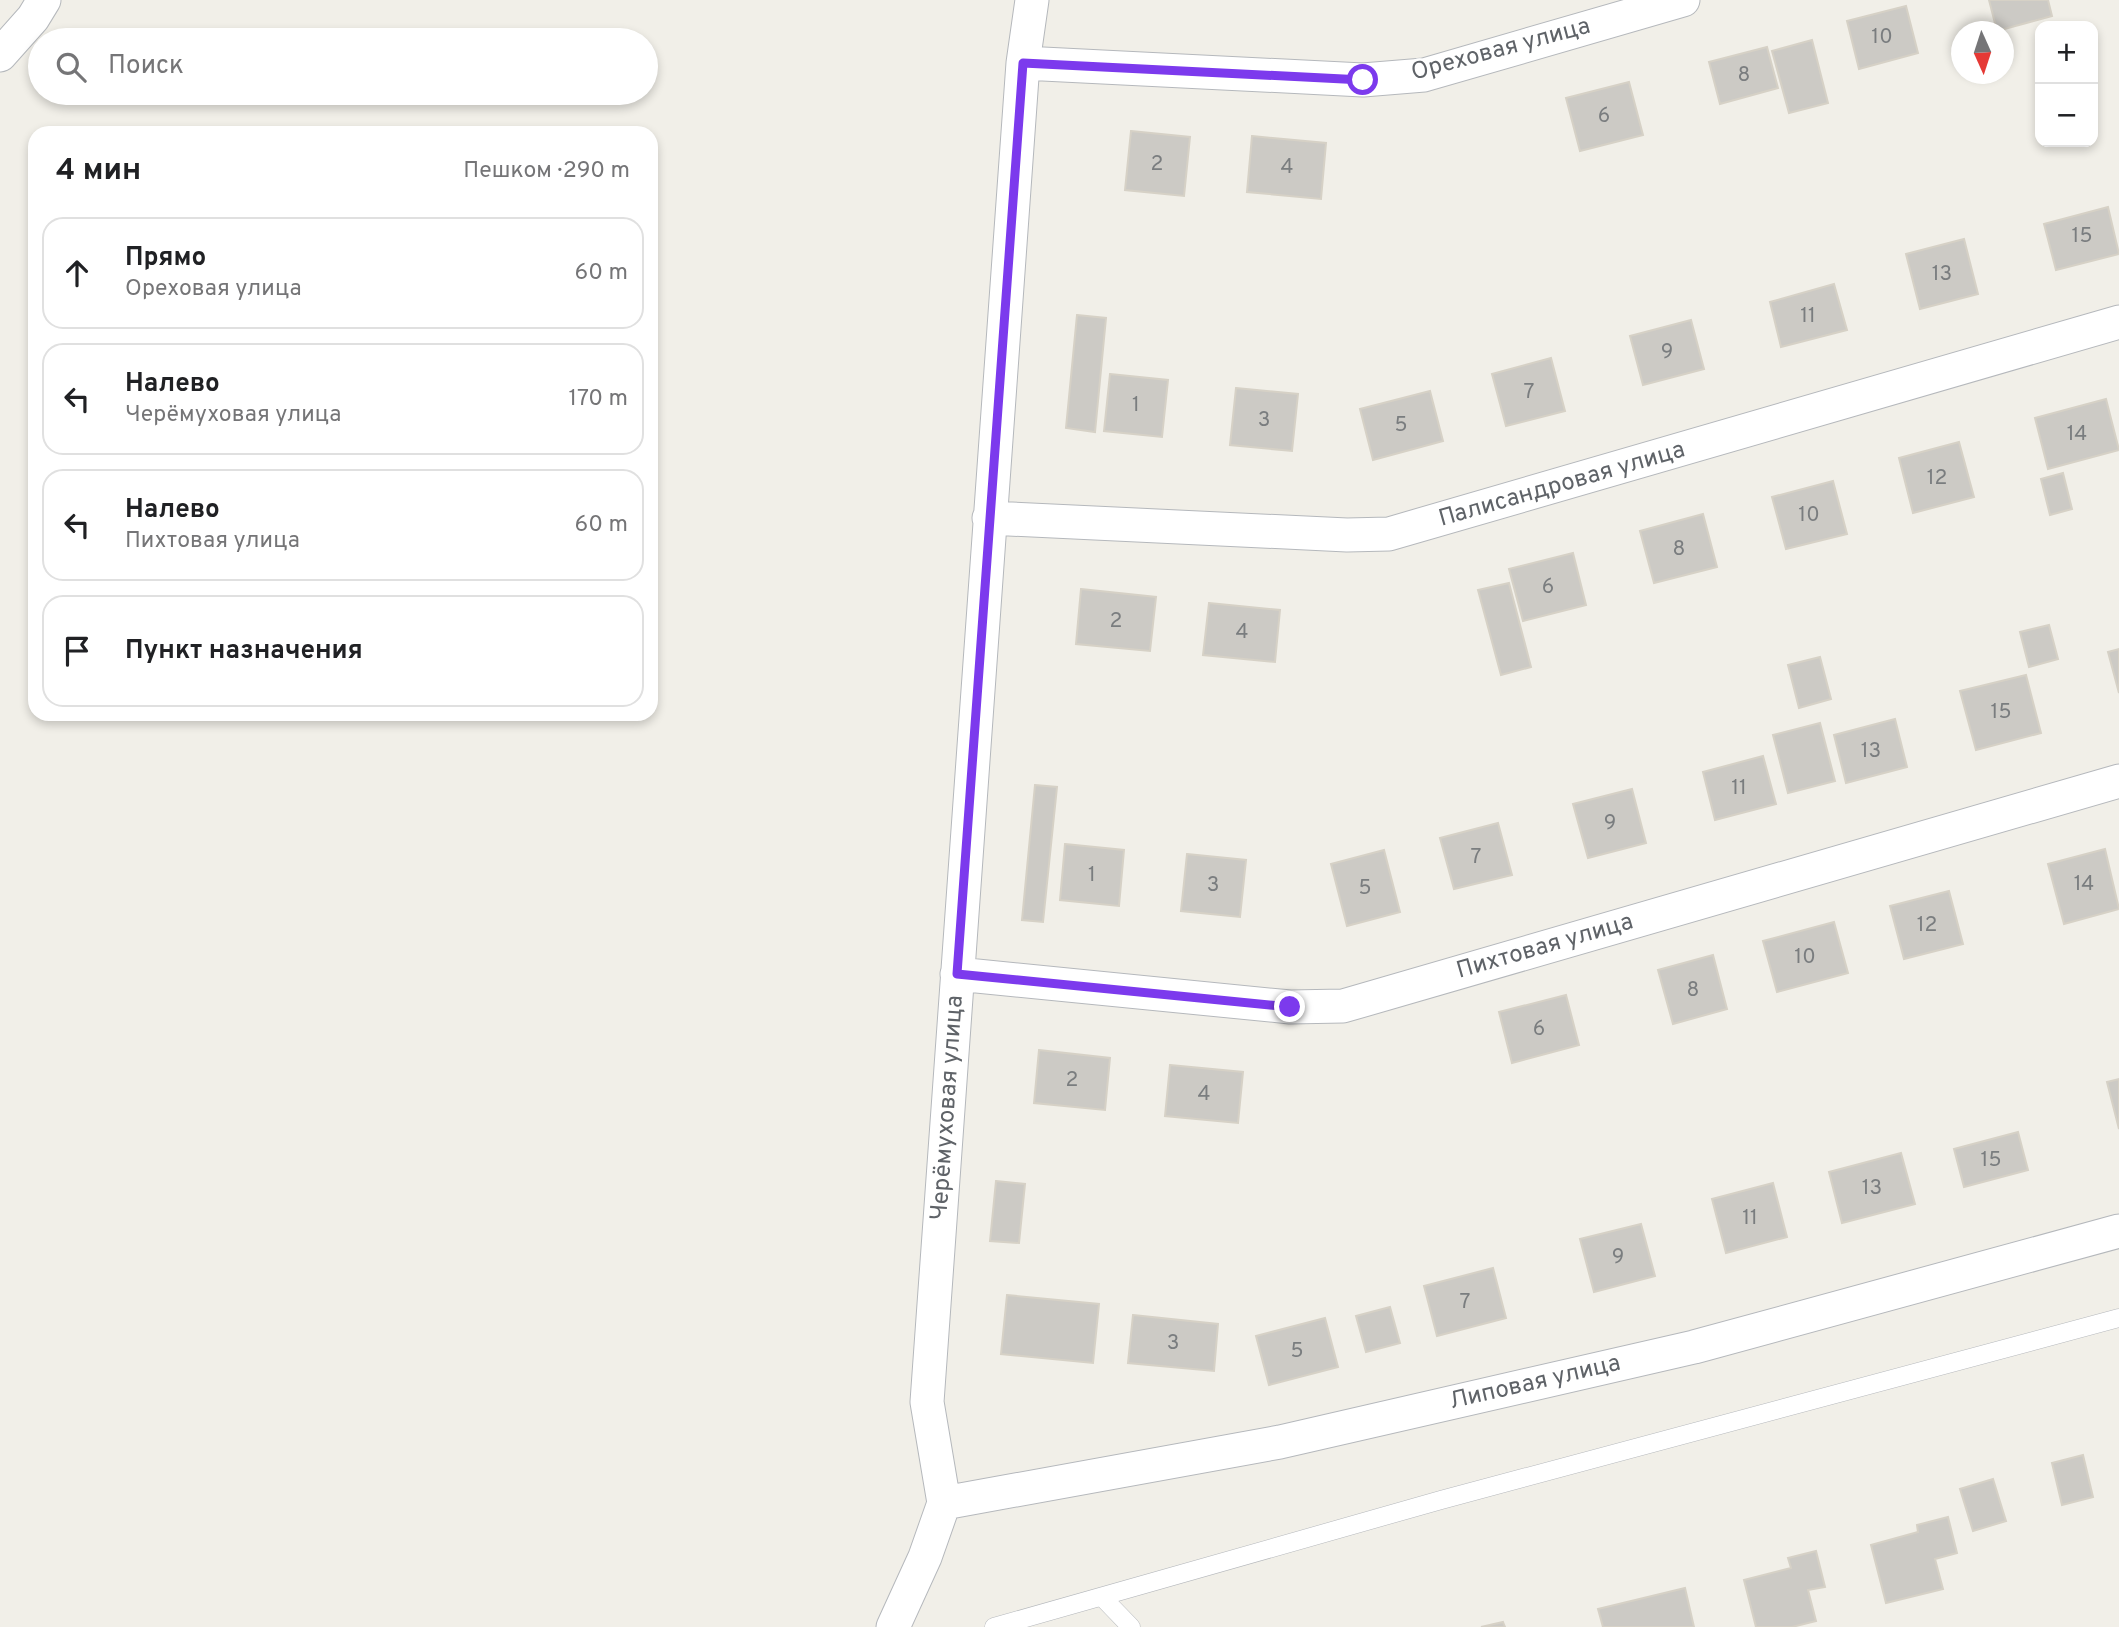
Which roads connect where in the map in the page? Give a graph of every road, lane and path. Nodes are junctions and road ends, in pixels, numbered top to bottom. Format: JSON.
{"nodes":[{"id":1,"x":44,"y":0,"type":"edge"},
{"id":2,"x":1032,"y":0,"type":"edge"},
{"id":3,"x":1683,"y":0,"type":"edge"},
{"id":4,"x":0,"y":55,"type":"edge"},
{"id":5,"x":1023,"y":63,"type":"junction"},
{"id":6,"x":2119,"y":322,"type":"edge"},
{"id":7,"x":989,"y":518,"type":"junction"},
{"id":8,"x":2119,"y":780,"type":"edge"},
{"id":9,"x":957,"y":974,"type":"junction"},
{"id":10,"x":2119,"y":1231,"type":"edge"},
{"id":11,"x":2119,"y":1318,"type":"edge"},
{"id":12,"x":944,"y":1503,"type":"junction"},
{"id":13,"x":1103,"y":1598,"type":"junction"},
{"id":14,"x":893,"y":1627,"type":"edge"},
{"id":15,"x":994,"y":1627,"type":"edge"},
{"id":16,"x":1131,"y":1627,"type":"edge"}],
"edges":[{"from":1,"to":4,"type":"street"},
{"from":2,"to":5,"type":"street","name":"Черёмуховая улица"},
{"from":3,"to":5,"type":"street","name":"Ореховая улица"},
{"from":5,"to":7,"type":"street","name":"Черёмуховая улица"},
{"from":6,"to":7,"type":"street","name":"Палисандровая улица"},
{"from":7,"to":9,"type":"street","name":"Черёмуховая улица"},
{"from":8,"to":9,"type":"street","name":"Пихтовая улица"},
{"from":9,"to":12,"type":"street","name":"Черёмуховая улица"},
{"from":10,"to":12,"type":"street","name":"Липовая улица"},
{"from":11,"to":13,"type":"lane"},
{"from":12,"to":14,"type":"street"},
{"from":13,"to":15,"type":"lane"},
{"from":13,"to":16,"type":"lane"}]}
